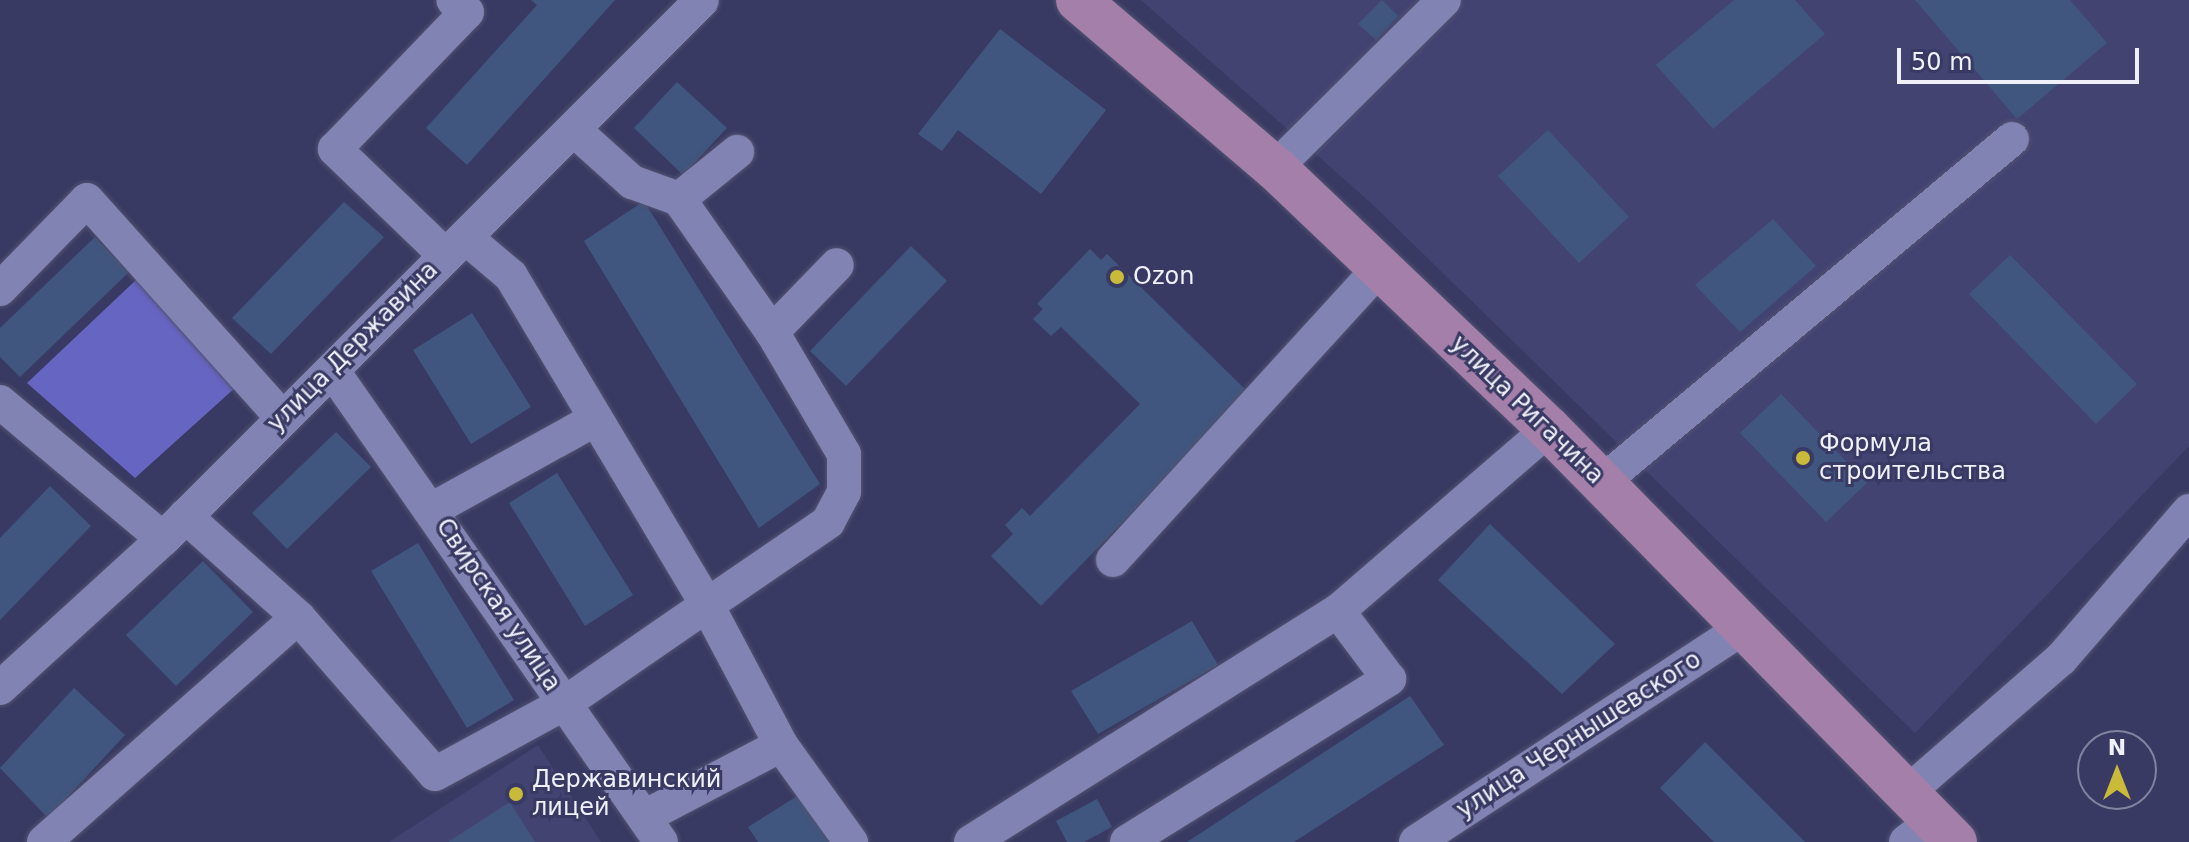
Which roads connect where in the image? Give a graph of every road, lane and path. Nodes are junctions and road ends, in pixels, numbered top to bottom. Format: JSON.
{"nodes":[{"id":1,"x":453,"y":0,"type":"edge"},
{"id":2,"x":1078,"y":0,"type":"edge"},
{"id":3,"x":1444,"y":0,"type":"edge"},
{"id":4,"x":681,"y":7,"type":"edge"},
{"id":5,"x":573,"y":129,"type":"junction"},
{"id":6,"x":2012,"y":139,"type":"dead end"},
{"id":7,"x":737,"y":152,"type":"dead end"},
{"id":8,"x":1275,"y":168,"type":"junction"},
{"id":9,"x":679,"y":199,"type":"junction"},
{"id":10,"x":455,"y":246,"type":"junction"},
{"id":11,"x":837,"y":265,"type":"dead end"},
{"id":12,"x":1380,"y":268,"type":"junction"},
{"id":13,"x":0,"y":289,"type":"edge"},
{"id":14,"x":772,"y":332,"type":"junction"},
{"id":15,"x":332,"y":370,"type":"junction"},
{"id":16,"x":0,"y":402,"type":"edge"},
{"id":17,"x":282,"y":417,"type":"junction"},
{"id":18,"x":596,"y":419,"type":"junction"},
{"id":19,"x":1549,"y":429,"type":"junction"},
{"id":20,"x":1601,"y":483,"type":"junction"},
{"id":21,"x":433,"y":509,"type":"junction"},
{"id":22,"x":2189,"y":511,"type":"edge"},
{"id":23,"x":174,"y":527,"type":"junction"},
{"id":24,"x":1113,"y":560,"type":"dead end"},
{"id":25,"x":707,"y":605,"type":"junction"},
{"id":26,"x":1338,"y":611,"type":"junction"},
{"id":27,"x":298,"y":617,"type":"junction"},
{"id":28,"x":1742,"y":629,"type":"junction"},
{"id":29,"x":0,"y":688,"type":"edge"},
{"id":30,"x":565,"y":703,"type":"junction"},
{"id":31,"x":781,"y":745,"type":"junction"},
{"id":32,"x":1926,"y":824,"type":"edge"},
{"id":33,"x":652,"y":829,"type":"edge"},
{"id":34,"x":44,"y":842,"type":"edge"},
{"id":35,"x":851,"y":842,"type":"edge"},
{"id":36,"x":971,"y":842,"type":"edge"},
{"id":37,"x":1127,"y":842,"type":"edge"},
{"id":38,"x":1416,"y":842,"type":"edge"}],
"edges":[{"from":1,"to":10,"type":"street"},
{"from":2,"to":8,"type":"main road","name":"улица Ригачина"},
{"from":3,"to":8,"type":"street"},
{"from":4,"to":5,"type":"street","name":"улица Державина"},
{"from":5,"to":9,"type":"street"},
{"from":5,"to":10,"type":"street","name":"улица Державина"},
{"from":6,"to":20,"type":"street"},
{"from":7,"to":9,"type":"street"},
{"from":8,"to":12,"type":"main road","name":"улица Ригачина"},
{"from":9,"to":14,"type":"street"},
{"from":10,"to":15,"type":"street","name":"улица Державина"},
{"from":10,"to":18,"type":"street"},
{"from":11,"to":14,"type":"street"},
{"from":12,"to":19,"type":"main road","name":"улица Ригачина"},
{"from":12,"to":24,"type":"street"},
{"from":13,"to":17,"type":"street"},
{"from":14,"to":25,"type":"street"},
{"from":15,"to":17,"type":"street","name":"улица Державина"},
{"from":15,"to":21,"type":"street","name":"Свирская улица"},
{"from":16,"to":23,"type":"street"},
{"from":17,"to":23,"type":"street","name":"улица Державина"},
{"from":18,"to":21,"type":"street"},
{"from":18,"to":25,"type":"street"},
{"from":19,"to":20,"type":"main road","name":"улица Ригачина"},
{"from":19,"to":26,"type":"street"},
{"from":20,"to":28,"type":"main road","name":"улица Ригачина"},
{"from":21,"to":30,"type":"street","name":"Свирская улица"},
{"from":22,"to":32,"type":"street"},
{"from":23,"to":27,"type":"street"},
{"from":23,"to":29,"type":"street","name":"улица Державина"},
{"from":25,"to":30,"type":"street"},
{"from":25,"to":31,"type":"street"},
{"from":26,"to":36,"type":"street"},
{"from":26,"to":37,"type":"street"},
{"from":27,"to":30,"type":"street"},
{"from":27,"to":34,"type":"street"},
{"from":28,"to":32,"type":"main road","name":"улица Ригачина"},
{"from":28,"to":38,"type":"street","name":"улица Чернышевского"},
{"from":30,"to":33,"type":"street","name":"Свирская улица"},
{"from":31,"to":33,"type":"street"},
{"from":31,"to":35,"type":"street"}]}
